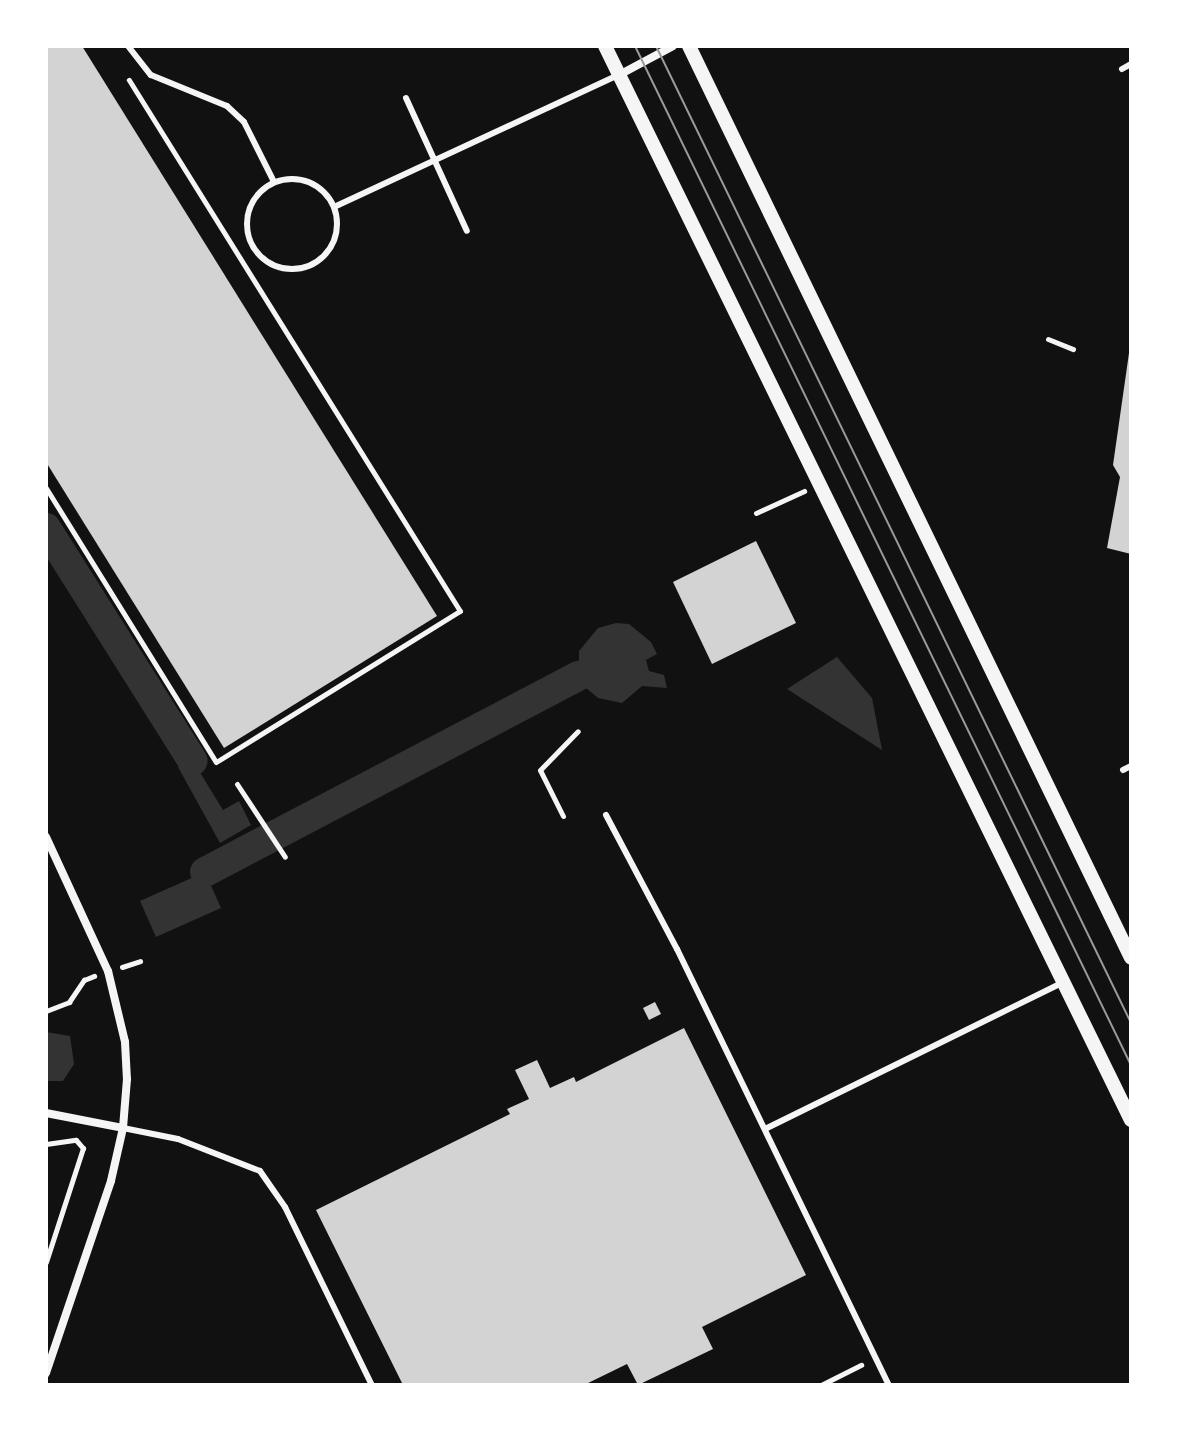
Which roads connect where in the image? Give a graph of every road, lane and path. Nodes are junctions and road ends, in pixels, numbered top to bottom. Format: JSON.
{"nodes":[{"id":1,"x":128,"y":46,"type":"edge"},
{"id":2,"x":605,"y":46,"type":"edge"},
{"id":3,"x":673,"y":46,"type":"edge"},
{"id":4,"x":689,"y":46,"type":"edge"},
{"id":5,"x":1131,"y":64,"type":"edge"},
{"id":6,"x":1122,"y":69,"type":"dead end"},
{"id":7,"x":125,"y":73,"type":"dead end"},
{"id":8,"x":619,"y":75,"type":"junction"},
{"id":9,"x":406,"y":98,"type":"dead end"},
{"id":10,"x":435,"y":160,"type":"junction"},
{"id":11,"x":274,"y":182,"type":"junction"},
{"id":12,"x":334,"y":207,"type":"junction"},
{"id":13,"x":467,"y":231,"type":"dead end"},
{"id":14,"x":1048,"y":339,"type":"dead end"},
{"id":15,"x":1073,"y":349,"type":"dead end"},
{"id":16,"x":46,"y":488,"type":"edge"},
{"id":17,"x":804,"y":491,"type":"dead end"},
{"id":18,"x":756,"y":513,"type":"dead end"},
{"id":19,"x":578,"y":731,"type":"dead end"},
{"id":20,"x":1131,"y":766,"type":"edge"},
{"id":21,"x":1123,"y":770,"type":"dead end"},
{"id":22,"x":237,"y":784,"type":"dead end"},
{"id":23,"x":606,"y":815,"type":"dead end"},
{"id":24,"x":563,"y":816,"type":"dead end"},
{"id":25,"x":46,"y":837,"type":"edge"},
{"id":26,"x":284,"y":856,"type":"dead end"},
{"id":27,"x":1131,"y":958,"type":"edge"},
{"id":28,"x":84,"y":980,"type":"dead end"},
{"id":29,"x":1064,"y":982,"type":"junction"},
{"id":30,"x":46,"y":1011,"type":"edge"},
{"id":31,"x":46,"y":1113,"type":"edge"},
{"id":32,"x":1131,"y":1120,"type":"edge"},
{"id":33,"x":123,"y":1128,"type":"junction"},
{"id":34,"x":765,"y":1129,"type":"junction"},
{"id":35,"x":46,"y":1144,"type":"edge"},
{"id":36,"x":46,"y":1262,"type":"edge"},
{"id":37,"x":876,"y":1358,"type":"junction"},
{"id":38,"x":46,"y":1373,"type":"edge"},
{"id":39,"x":372,"y":1385,"type":"edge"},
{"id":40,"x":821,"y":1385,"type":"edge"},
{"id":41,"x":889,"y":1385,"type":"edge"}],
"edges":[{"from":1,"to":11,"type":"lane"},
{"from":2,"to":8,"type":"street"},
{"from":3,"to":8,"type":"street"},
{"from":4,"to":27,"type":"street"},
{"from":5,"to":6,"type":"lane"},
{"from":7,"to":16,"type":"path"},
{"from":8,"to":10,"type":"lane"},
{"from":8,"to":29,"type":"street"},
{"from":9,"to":10,"type":"lane"},
{"from":10,"to":12,"type":"lane"},
{"from":10,"to":13,"type":"lane"},
{"from":11,"to":12,"type":"lane"},
{"from":11,"to":12,"type":"lane"},
{"from":14,"to":15,"type":"path"},
{"from":17,"to":18,"type":"path"},
{"from":19,"to":24,"type":"path"},
{"from":20,"to":21,"type":"lane"},
{"from":22,"to":26,"type":"path"},
{"from":23,"to":34,"type":"lane"},
{"from":25,"to":33,"type":"street"},
{"from":28,"to":30,"type":"path"},
{"from":29,"to":32,"type":"street"},
{"from":29,"to":34,"type":"lane"},
{"from":31,"to":33,"type":"street"},
{"from":33,"to":38,"type":"street"},
{"from":33,"to":39,"type":"lane"},
{"from":34,"to":37,"type":"lane"},
{"from":35,"to":36,"type":"path"},
{"from":37,"to":40,"type":"path"},
{"from":37,"to":41,"type":"lane"}]}
